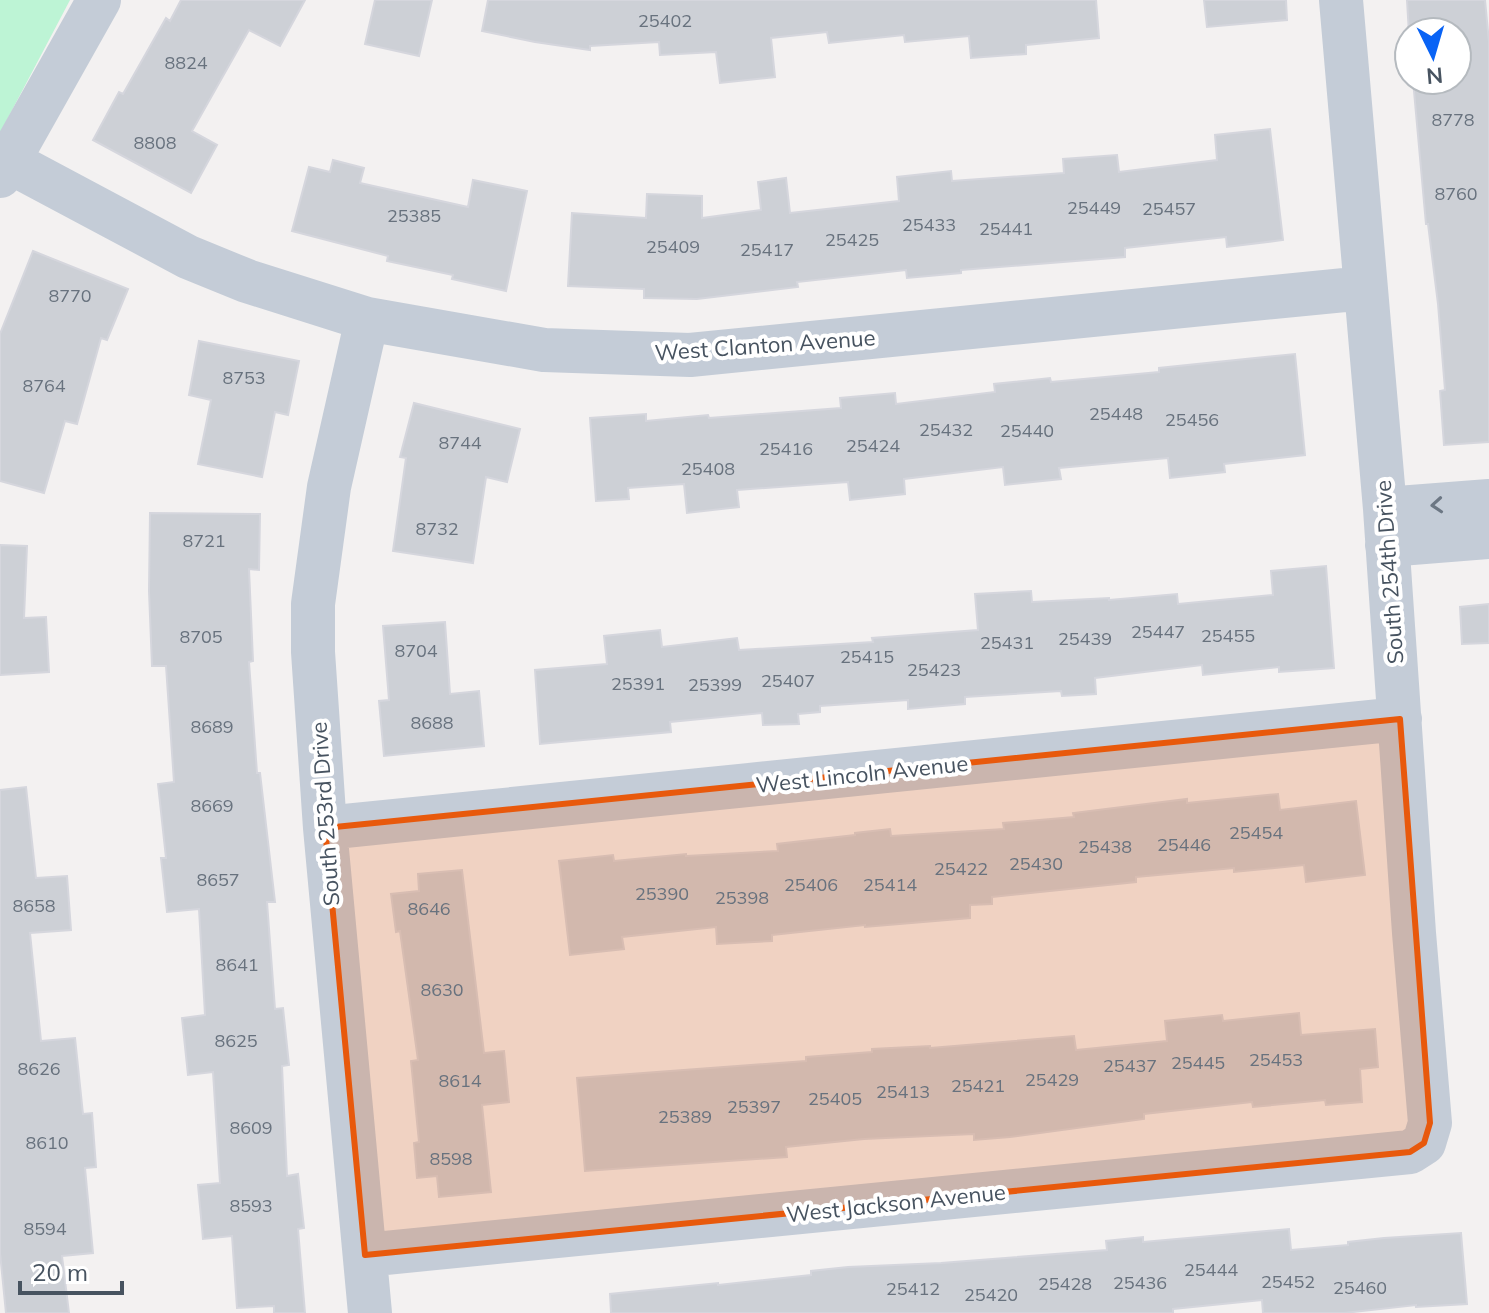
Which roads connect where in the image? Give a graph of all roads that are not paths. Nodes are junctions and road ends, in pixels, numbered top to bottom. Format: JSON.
{"nodes":[{"id":1,"x":99,"y":0,"type":"edge"},
{"id":2,"x":1341,"y":0,"type":"edge"},
{"id":3,"x":4,"y":168,"type":"edge"},
{"id":4,"x":1365,"y":288,"type":"junction"},
{"id":5,"x":367,"y":319,"type":"junction"},
{"id":6,"x":1489,"y":501,"type":"edge"},
{"id":7,"x":1386,"y":527,"type":"junction"},
{"id":8,"x":1489,"y":537,"type":"edge"},
{"id":9,"x":1400,"y":719,"type":"junction"},
{"id":10,"x":325,"y":828,"type":"junction"},
{"id":11,"x":1424,"y":1143,"type":"joint"},
{"id":12,"x":365,"y":1255,"type":"junction"},
{"id":13,"x":370,"y":1313,"type":"edge"}],
"edges":[{"from":1,"to":3,"type":"street"},
{"from":2,"to":4,"type":"street","name":"South 254th Drive"},
{"from":3,"to":5,"type":"street","name":"West Clanton Avenue"},
{"from":4,"to":5,"type":"street","name":"West Clanton Avenue"},
{"from":4,"to":7,"type":"street","name":"South 254th Drive"},
{"from":5,"to":10,"type":"street","name":"South 253rd Drive"},
{"from":6,"to":7,"type":"street","one_way":true},
{"from":7,"to":8,"type":"street"},
{"from":7,"to":9,"type":"street","name":"South 254th Drive"},
{"from":9,"to":10,"type":"street","name":"West Lincoln Avenue"},
{"from":9,"to":11,"type":"street","name":"South 254th Drive"},
{"from":10,"to":12,"type":"street","name":"South 253rd Drive"},
{"from":11,"to":12,"type":"street","name":"West Jackson Avenue"},
{"from":12,"to":13,"type":"street","name":"South 253rd Drive"}]}
